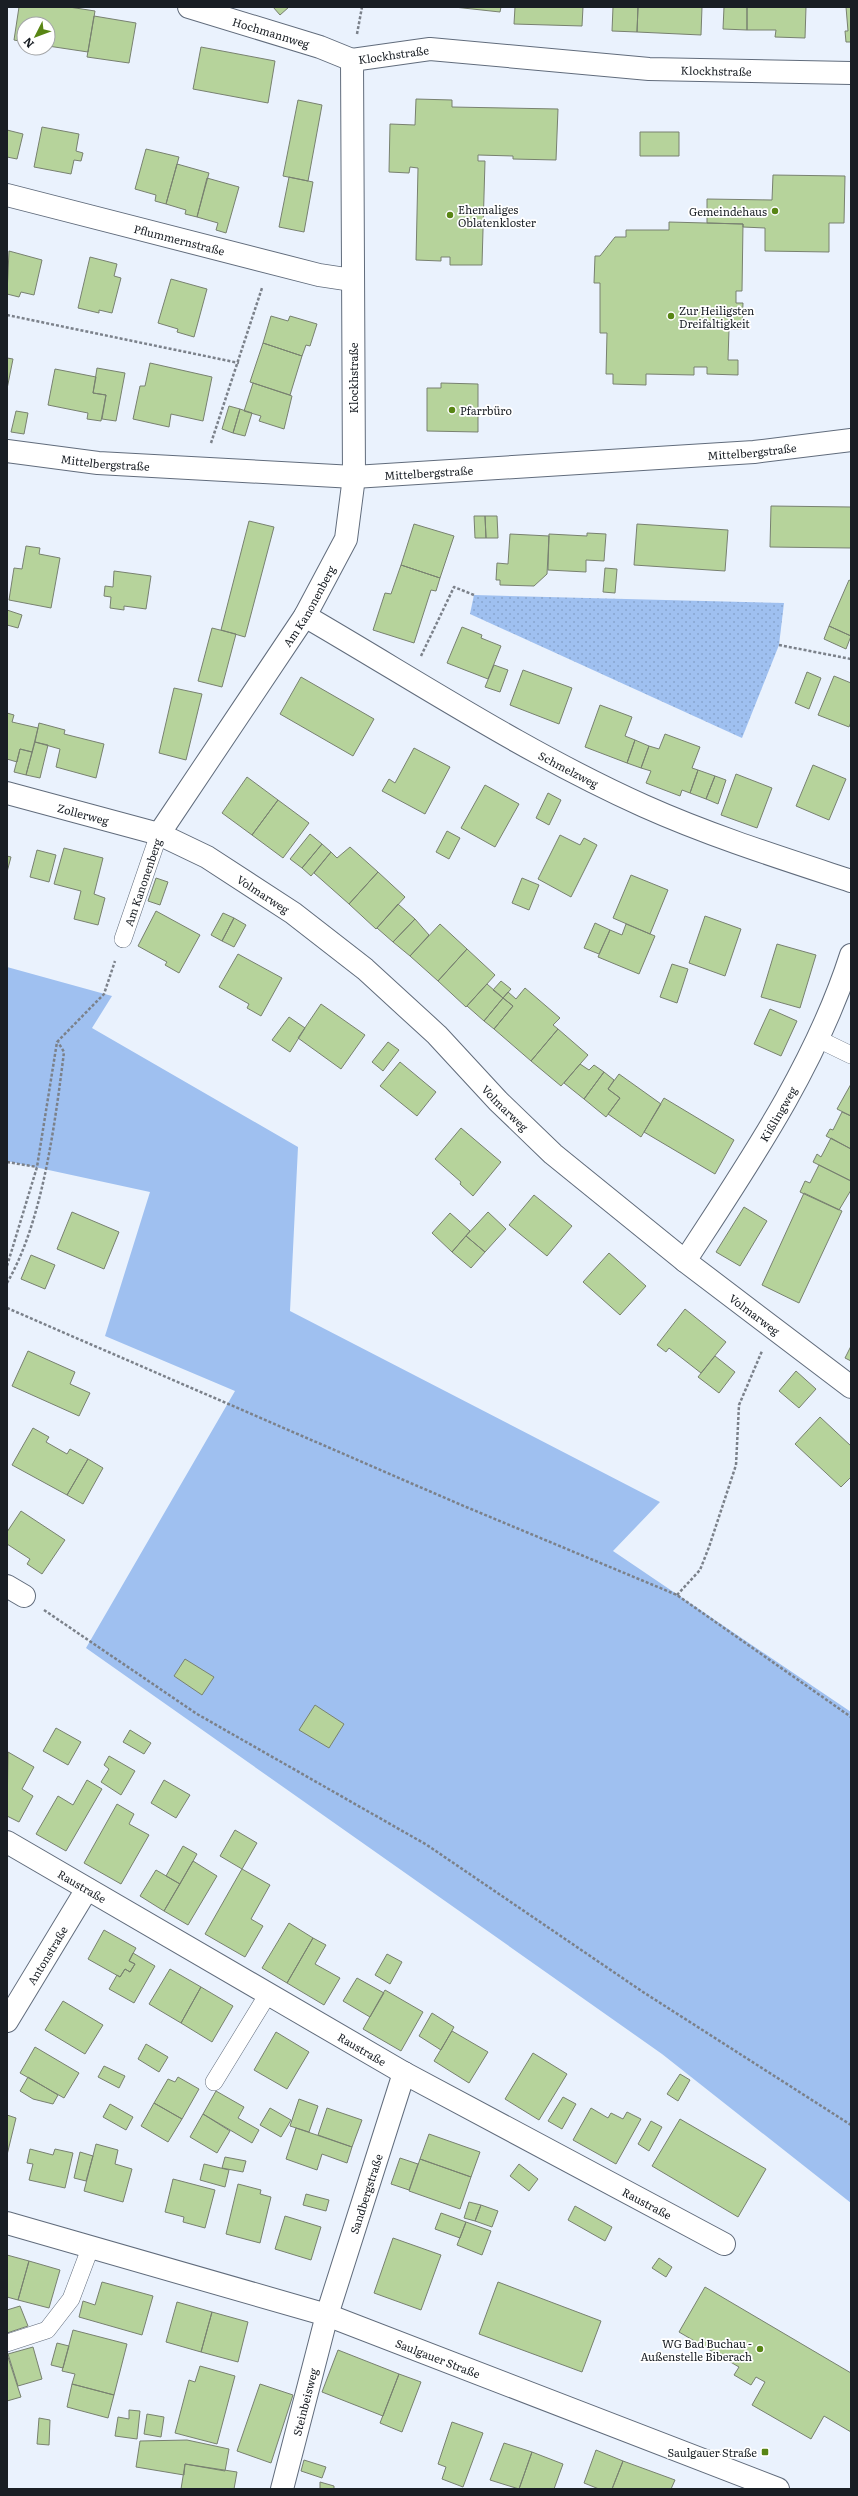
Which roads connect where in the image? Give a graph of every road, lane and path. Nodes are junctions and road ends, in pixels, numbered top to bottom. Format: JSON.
{"nodes":[{"id":1,"x":189,"y":7,"type":"edge"},
{"id":2,"x":352,"y":60,"type":"junction"},
{"id":3,"x":851,"y":74,"type":"edge"},
{"id":4,"x":7,"y":194,"type":"edge"},
{"id":5,"x":270,"y":262,"type":"junction"},
{"id":6,"x":352,"y":280,"type":"junction"},
{"id":7,"x":7,"y":316,"type":"edge"},
{"id":8,"x":239,"y":363,"type":"junction"},
{"id":9,"x":851,"y":440,"type":"edge"},
{"id":10,"x":7,"y":450,"type":"edge"},
{"id":11,"x":201,"y":469,"type":"junction"},
{"id":12,"x":354,"y":477,"type":"junction"},
{"id":13,"x":474,"y":595,"type":"dead end"},
{"id":14,"x":306,"y":616,"type":"junction"},
{"id":15,"x":779,"y":645,"type":"dead end"},
{"id":16,"x":851,"y":659,"type":"edge"},
{"id":17,"x":410,"y":677,"type":"junction"},
{"id":18,"x":7,"y":793,"type":"edge"},
{"id":19,"x":159,"y":834,"type":"junction"},
{"id":20,"x":851,"y":881,"type":"edge"},
{"id":21,"x":123,"y":938,"type":"joint"},
{"id":22,"x":851,"y":956,"type":"edge"},
{"id":23,"x":818,"y":1038,"type":"junction"},
{"id":24,"x":58,"y":1042,"type":"junction"},
{"id":25,"x":851,"y":1055,"type":"edge"},
{"id":26,"x":7,"y":1162,"type":"edge"},
{"id":27,"x":37,"y":1167,"type":"junction"},
{"id":28,"x":685,"y":1261,"type":"junction"},
{"id":29,"x":7,"y":1266,"type":"edge"},
{"id":30,"x":7,"y":1283,"type":"edge"},
{"id":31,"x":7,"y":1308,"type":"edge"},
{"id":32,"x":772,"y":1329,"type":"junction"},
{"id":33,"x":851,"y":1387,"type":"edge"},
{"id":34,"x":15,"y":1591,"type":"edge"},
{"id":35,"x":677,"y":1595,"type":"junction"},
{"id":36,"x":851,"y":1717,"type":"edge"},
{"id":37,"x":7,"y":1842,"type":"edge"},
{"id":38,"x":87,"y":1889,"type":"junction"},
{"id":39,"x":268,"y":1994,"type":"junction"},
{"id":40,"x":7,"y":2021,"type":"edge"},
{"id":41,"x":404,"y":2073,"type":"junction"},
{"id":42,"x":214,"y":2082,"type":"dead end"},
{"id":43,"x":851,"y":2125,"type":"edge"},
{"id":44,"x":7,"y":2223,"type":"edge"},
{"id":45,"x":724,"y":2244,"type":"dead end"},
{"id":46,"x":91,"y":2246,"type":"junction"},
{"id":47,"x":327,"y":2315,"type":"junction"},
{"id":48,"x":7,"y":2343,"type":"edge"},
{"id":49,"x":282,"y":2489,"type":"edge"},
{"id":50,"x":778,"y":2489,"type":"edge"}],
"edges":[{"from":1,"to":2,"type":"street","name":"Hochmannweg"},
{"from":2,"to":3,"type":"street","name":"Klockhstraße"},
{"from":2,"to":6,"type":"street","name":"Klockhstraße"},
{"from":4,"to":5,"type":"street","name":"Pflummernstraße"},
{"from":5,"to":6,"type":"street","name":"Pflummernstraße"},
{"from":5,"to":8,"type":"path"},
{"from":6,"to":12,"type":"street","name":"Klockhstraße"},
{"from":7,"to":8,"type":"path"},
{"from":8,"to":11,"type":"path"},
{"from":9,"to":12,"type":"street","name":"Mittelbergstraße"},
{"from":10,"to":11,"type":"street","name":"Mittelbergstraße"},
{"from":11,"to":12,"type":"street","name":"Mittelbergstraße"},
{"from":12,"to":14,"type":"street","name":"Am Kanonenberg"},
{"from":13,"to":17,"type":"path"},
{"from":14,"to":17,"type":"street","name":"Schmelzweg"},
{"from":14,"to":19,"type":"street","name":"Am Kanonenberg"},
{"from":15,"to":16,"type":"path"},
{"from":17,"to":20,"type":"street","name":"Schmelzweg"},
{"from":18,"to":19,"type":"street","name":"Zollerweg"},
{"from":19,"to":21,"type":"lane","name":"Am Kanonenberg"},
{"from":19,"to":28,"type":"street","name":"Volmarweg"},
{"from":21,"to":24,"type":"path","name":"Am Kanonenberg"},
{"from":22,"to":23,"type":"street","name":"Kißlingweg"},
{"from":23,"to":25,"type":"lane"},
{"from":23,"to":28,"type":"street","name":"Kißlingweg"},
{"from":24,"to":27,"type":"path"},
{"from":24,"to":30,"type":"path"},
{"from":26,"to":27,"type":"path"},
{"from":27,"to":29,"type":"path"},
{"from":28,"to":32,"type":"street","name":"Volmarweg"},
{"from":31,"to":35,"type":"path"},
{"from":32,"to":33,"type":"street","name":"Volmarweg"},
{"from":32,"to":35,"type":"path"},
{"from":34,"to":43,"type":"path"},
{"from":35,"to":36,"type":"path"},
{"from":37,"to":38,"type":"street","name":"Raustraße"},
{"from":38,"to":39,"type":"street","name":"Raustraße"},
{"from":38,"to":40,"type":"street","name":"Antonstraße"},
{"from":39,"to":41,"type":"street","name":"Raustraße"},
{"from":39,"to":42,"type":"lane"},
{"from":41,"to":45,"type":"street","name":"Raustraße"},
{"from":41,"to":47,"type":"street","name":"Sandbergstraße"},
{"from":44,"to":46,"type":"street","name":"Saulgauer Straße"},
{"from":46,"to":47,"type":"street","name":"Saulgauer Straße"},
{"from":46,"to":48,"type":"lane"},
{"from":47,"to":49,"type":"street","name":"Steinbeisweg"},
{"from":47,"to":50,"type":"street","name":"Saulgauer Straße"}]}
